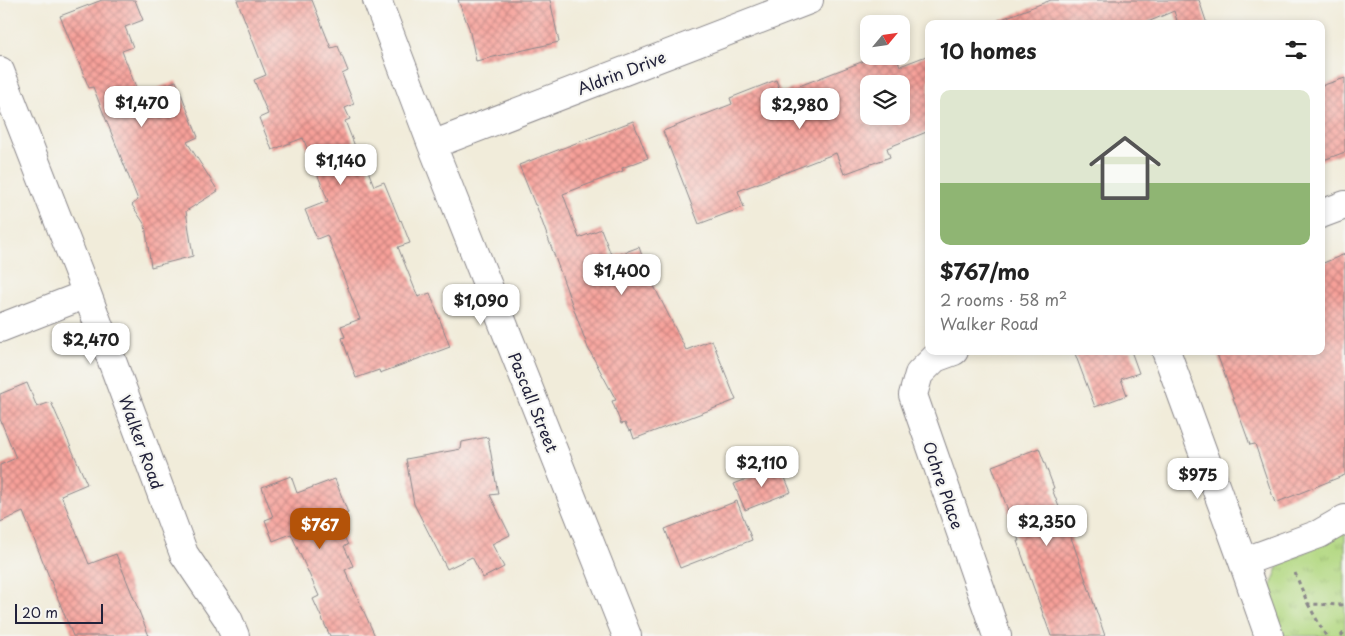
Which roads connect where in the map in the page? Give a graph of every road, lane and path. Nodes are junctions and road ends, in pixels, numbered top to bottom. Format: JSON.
{"nodes":[{"id":1,"x":377,"y":0,"type":"edge"},
{"id":2,"x":809,"y":0,"type":"edge"},
{"id":3,"x":0,"y":70,"type":"edge"},
{"id":4,"x":432,"y":145,"type":"junction"},
{"id":5,"x":1345,"y":205,"type":"edge"},
{"id":6,"x":1325,"y":212,"type":"edge"},
{"id":7,"x":88,"y":294,"type":"junction"},
{"id":8,"x":0,"y":328,"type":"edge"},
{"id":9,"x":944,"y":355,"type":"edge"},
{"id":10,"x":1167,"y":355,"type":"edge"},
{"id":11,"x":1345,"y":519,"type":"edge"},
{"id":12,"x":1284,"y":546,"type":"junction"},
{"id":13,"x":1243,"y":562,"type":"junction"},
{"id":14,"x":1308,"y":604,"type":"junction"},
{"id":15,"x":1345,"y":605,"type":"edge"},
{"id":16,"x":1345,"y":631,"type":"edge"},
{"id":17,"x":235,"y":636,"type":"edge"},
{"id":18,"x":627,"y":636,"type":"edge"},
{"id":19,"x":998,"y":636,"type":"edge"},
{"id":20,"x":1269,"y":636,"type":"edge"},
{"id":21,"x":1326,"y":636,"type":"edge"},
{"id":22,"x":1341,"y":636,"type":"edge"}],
"edges":[{"from":1,"to":4,"type":"street","name":"Pascall Street"},
{"from":2,"to":4,"type":"street","name":"Aldrin Drive"},
{"from":3,"to":7,"type":"street","name":"Walker Road"},
{"from":4,"to":18,"type":"street","name":"Pascall Street"},
{"from":5,"to":6,"type":"street"},
{"from":7,"to":8,"type":"street"},
{"from":7,"to":17,"type":"street","name":"Walker Road"},
{"from":9,"to":19,"type":"street","name":"Ochre Place"},
{"from":10,"to":13,"type":"street"},
{"from":11,"to":12,"type":"street"},
{"from":12,"to":13,"type":"street"},
{"from":12,"to":14,"type":"path"},
{"from":13,"to":20,"type":"street"},
{"from":14,"to":15,"type":"path"},
{"from":14,"to":21,"type":"path"},
{"from":16,"to":22,"type":"path"}]}
